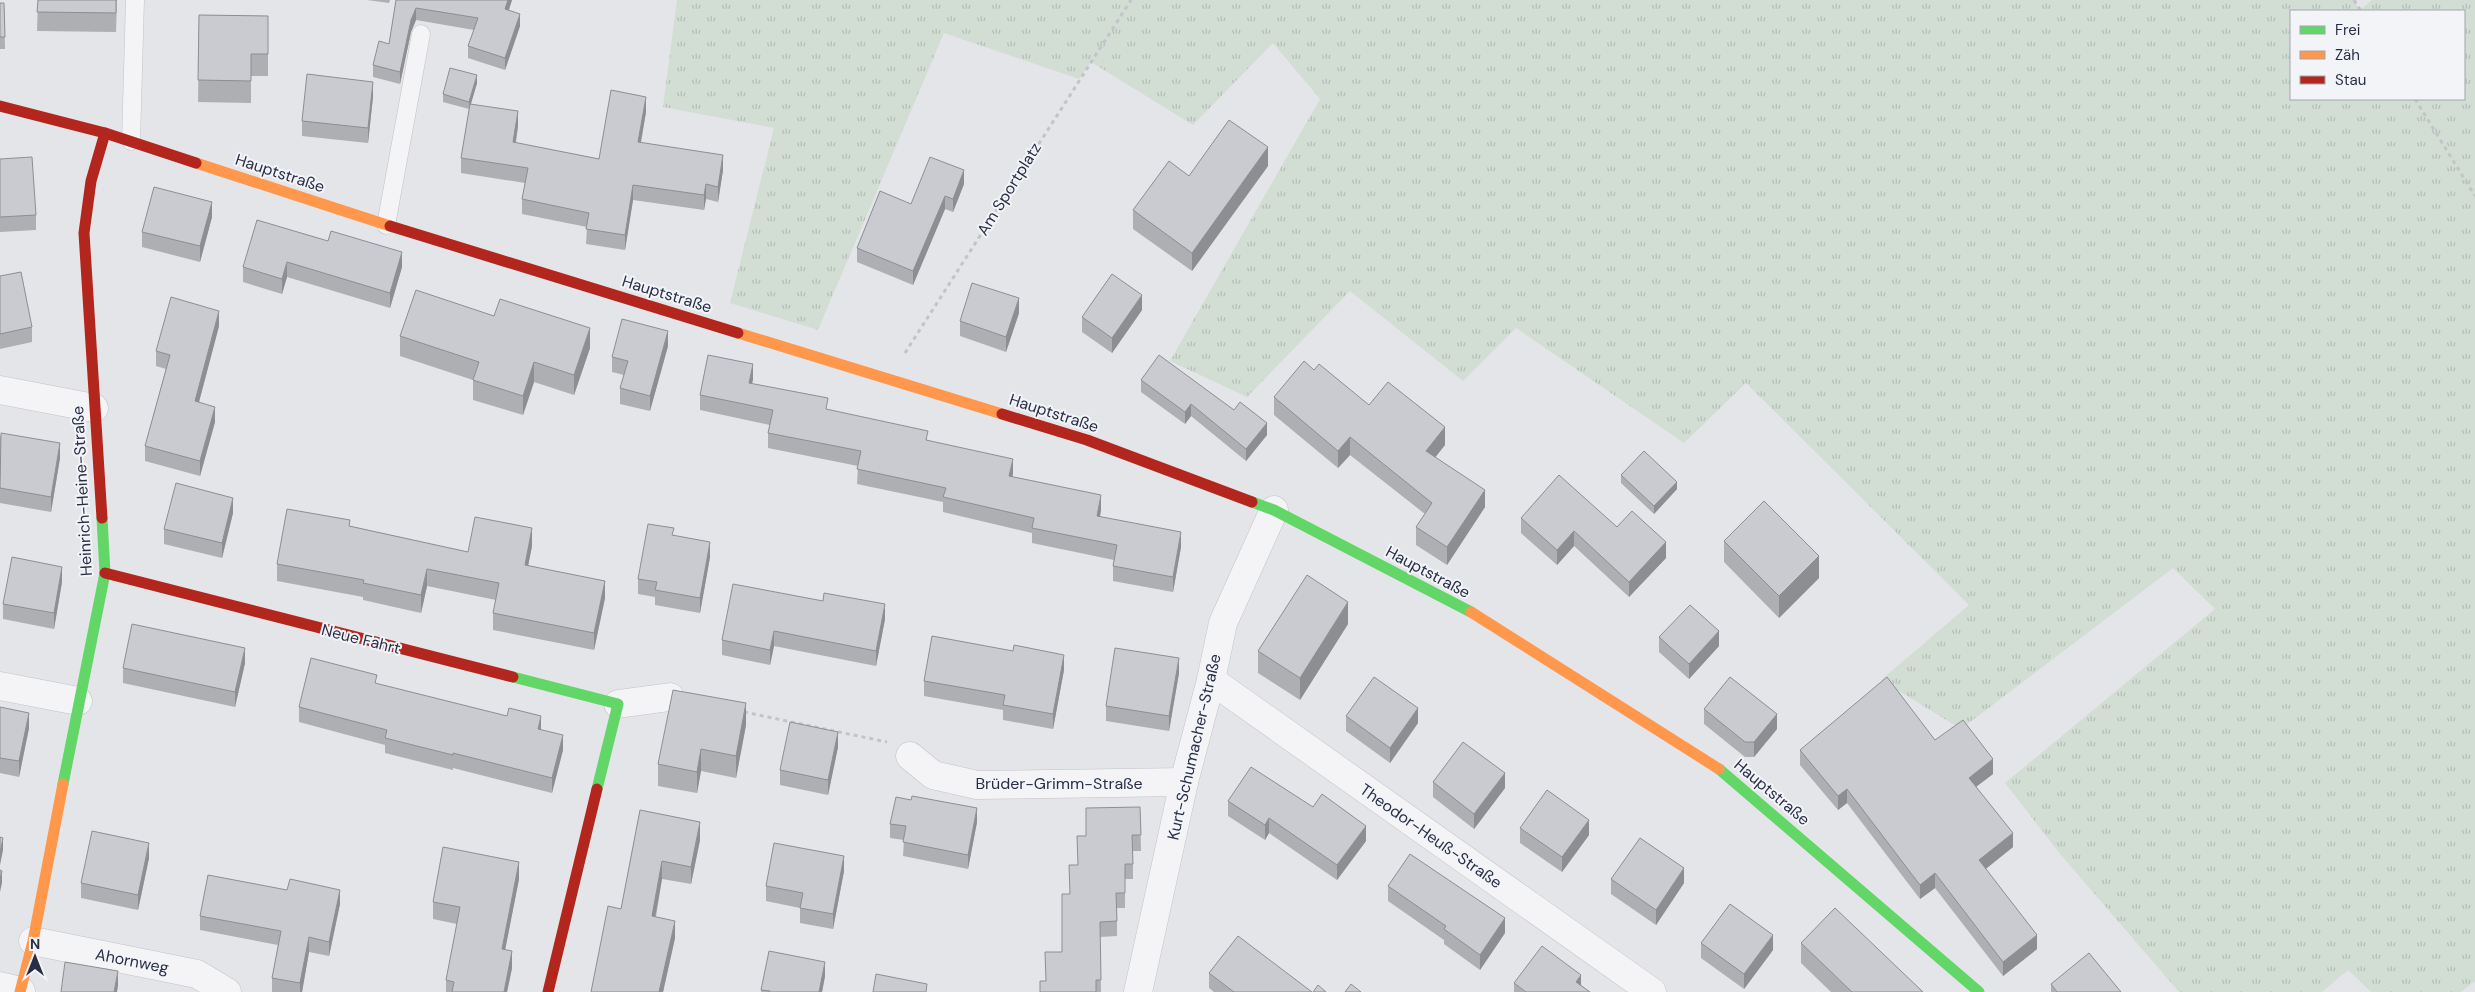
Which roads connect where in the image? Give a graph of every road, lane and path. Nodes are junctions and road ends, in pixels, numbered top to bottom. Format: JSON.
{"nodes":[{"id":1,"x":135,"y":0,"type":"edge"},
{"id":2,"x":1131,"y":0,"type":"edge"},
{"id":3,"x":421,"y":34,"type":"dead end"},
{"id":4,"x":2416,"y":100,"type":"edge"},
{"id":5,"x":0,"y":106,"type":"edge"},
{"id":6,"x":105,"y":133,"type":"junction"},
{"id":7,"x":131,"y":141,"type":"junction"},
{"id":8,"x":2475,"y":196,"type":"edge"},
{"id":9,"x":386,"y":225,"type":"junction"},
{"id":10,"x":889,"y":378,"type":"junction"},
{"id":11,"x":0,"y":390,"type":"edge"},
{"id":12,"x":94,"y":408,"type":"junction"},
{"id":13,"x":1274,"y":510,"type":"junction"},
{"id":14,"x":105,"y":573,"type":"junction"},
{"id":15,"x":1211,"y":680,"type":"junction"},
{"id":16,"x":0,"y":686,"type":"edge"},
{"id":17,"x":670,"y":697,"type":"edge"},
{"id":18,"x":78,"y":700,"type":"junction"},
{"id":19,"x":618,"y":704,"type":"junction"},
{"id":20,"x":737,"y":710,"type":"edge"},
{"id":21,"x":910,"y":756,"type":"joint"},
{"id":22,"x":1184,"y":782,"type":"junction"},
{"id":23,"x":33,"y":941,"type":"junction"},
{"id":24,"x":14,"y":990,"type":"edge"},
{"id":25,"x":228,"y":992,"type":"edge"},
{"id":26,"x":548,"y":992,"type":"edge"},
{"id":27,"x":1138,"y":992,"type":"edge"},
{"id":28,"x":1652,"y":992,"type":"edge"},
{"id":29,"x":1980,"y":992,"type":"edge"}],
"edges":[{"from":1,"to":7,"type":"lane"},
{"from":2,"to":10,"type":"path","name":"Am Sportplatz"},
{"from":3,"to":9,"type":"lane"},
{"from":4,"to":8,"type":"path"},
{"from":5,"to":6,"type":"street","name":"Hauptstraße"},
{"from":6,"to":7,"type":"street","name":"Hauptstraße"},
{"from":6,"to":12,"type":"street","name":"Heinrich-Heine-Straße"},
{"from":7,"to":9,"type":"street","name":"Hauptstraße"},
{"from":9,"to":10,"type":"street","name":"Hauptstraße"},
{"from":10,"to":13,"type":"street","name":"Hauptstraße"},
{"from":11,"to":12,"type":"street"},
{"from":12,"to":14,"type":"street","name":"Heinrich-Heine-Straße"},
{"from":13,"to":15,"type":"street","name":"Kurt-Schumacher-Straße"},
{"from":13,"to":29,"type":"street","name":"Hauptstraße"},
{"from":14,"to":18,"type":"street","name":"Heinrich-Heine-Straße"},
{"from":14,"to":19,"type":"street","name":"Neue Fahrt"},
{"from":15,"to":22,"type":"street","name":"Kurt-Schumacher-Straße"},
{"from":15,"to":28,"type":"street","name":"Theodor-Heuß-Straße"},
{"from":16,"to":18,"type":"street"},
{"from":17,"to":19,"type":"street","name":"Neue Fahrt"},
{"from":18,"to":23,"type":"street","name":"Heinrich-Heine-Straße"},
{"from":19,"to":26,"type":"street"},
{"from":20,"to":21,"type":"path"},
{"from":21,"to":22,"type":"street","name":"Brüder-Grimm-Straße"},
{"from":22,"to":27,"type":"street","name":"Kurt-Schumacher-Straße"},
{"from":23,"to":24,"type":"street","name":"Heinrich-Heine-Straße"},
{"from":23,"to":25,"type":"street","name":"Ahornweg"}]}
